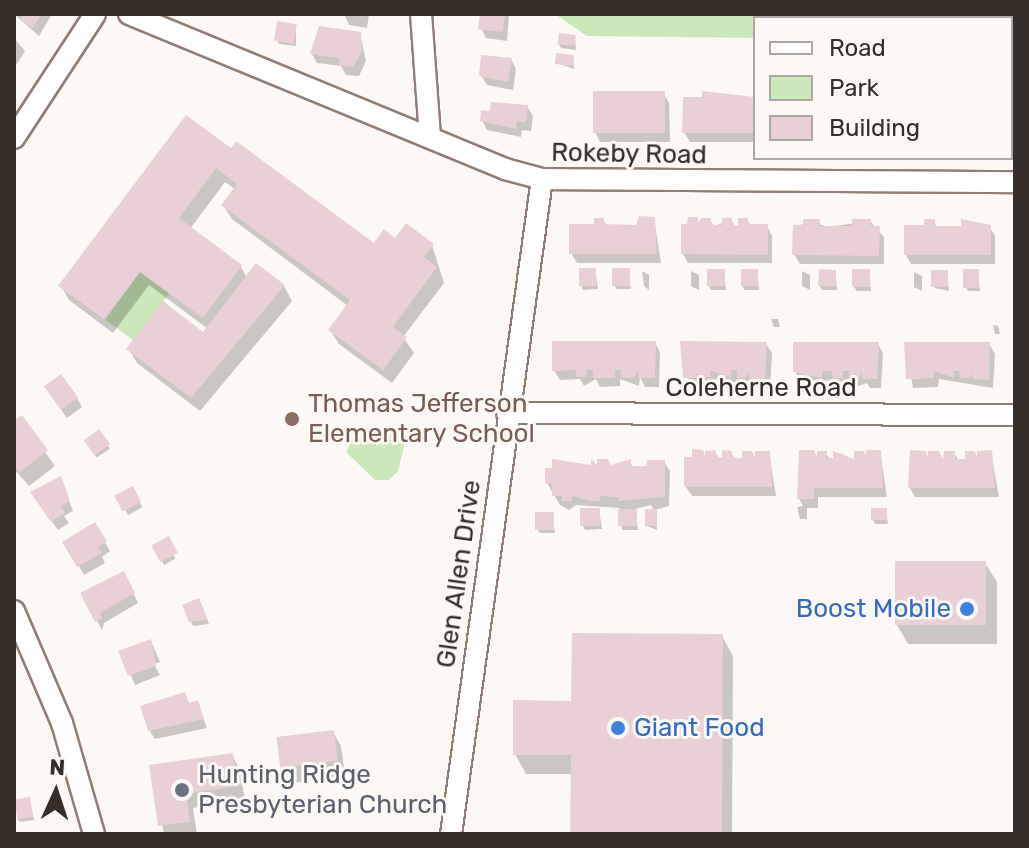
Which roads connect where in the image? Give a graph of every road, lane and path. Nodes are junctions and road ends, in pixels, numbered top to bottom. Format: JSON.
{"nodes":[{"id":1,"x":95,"y":14,"type":"edge"},
{"id":2,"x":129,"y":14,"type":"edge"},
{"id":3,"x":421,"y":14,"type":"edge"},
{"id":4,"x":14,"y":138,"type":"edge"},
{"id":5,"x":430,"y":138,"type":"junction"},
{"id":6,"x":542,"y":179,"type":"junction"},
{"id":7,"x":1015,"y":182,"type":"edge"},
{"id":8,"x":507,"y":413,"type":"junction"},
{"id":9,"x":1015,"y":415,"type":"edge"},
{"id":10,"x":14,"y":611,"type":"edge"},
{"id":11,"x":94,"y":834,"type":"edge"},
{"id":12,"x":451,"y":834,"type":"edge"}],
"edges":[{"from":1,"to":4,"type":"street"},
{"from":2,"to":5,"type":"street","name":"Rokeby Road"},
{"from":3,"to":5,"type":"street"},
{"from":5,"to":6,"type":"street","name":"Rokeby Road"},
{"from":6,"to":7,"type":"street","name":"Rokeby Road"},
{"from":6,"to":8,"type":"street","name":"Glen Allen Drive"},
{"from":8,"to":9,"type":"street","name":"Coleherne Road"},
{"from":8,"to":12,"type":"street","name":"Glen Allen Drive"},
{"from":10,"to":11,"type":"street"}]}
